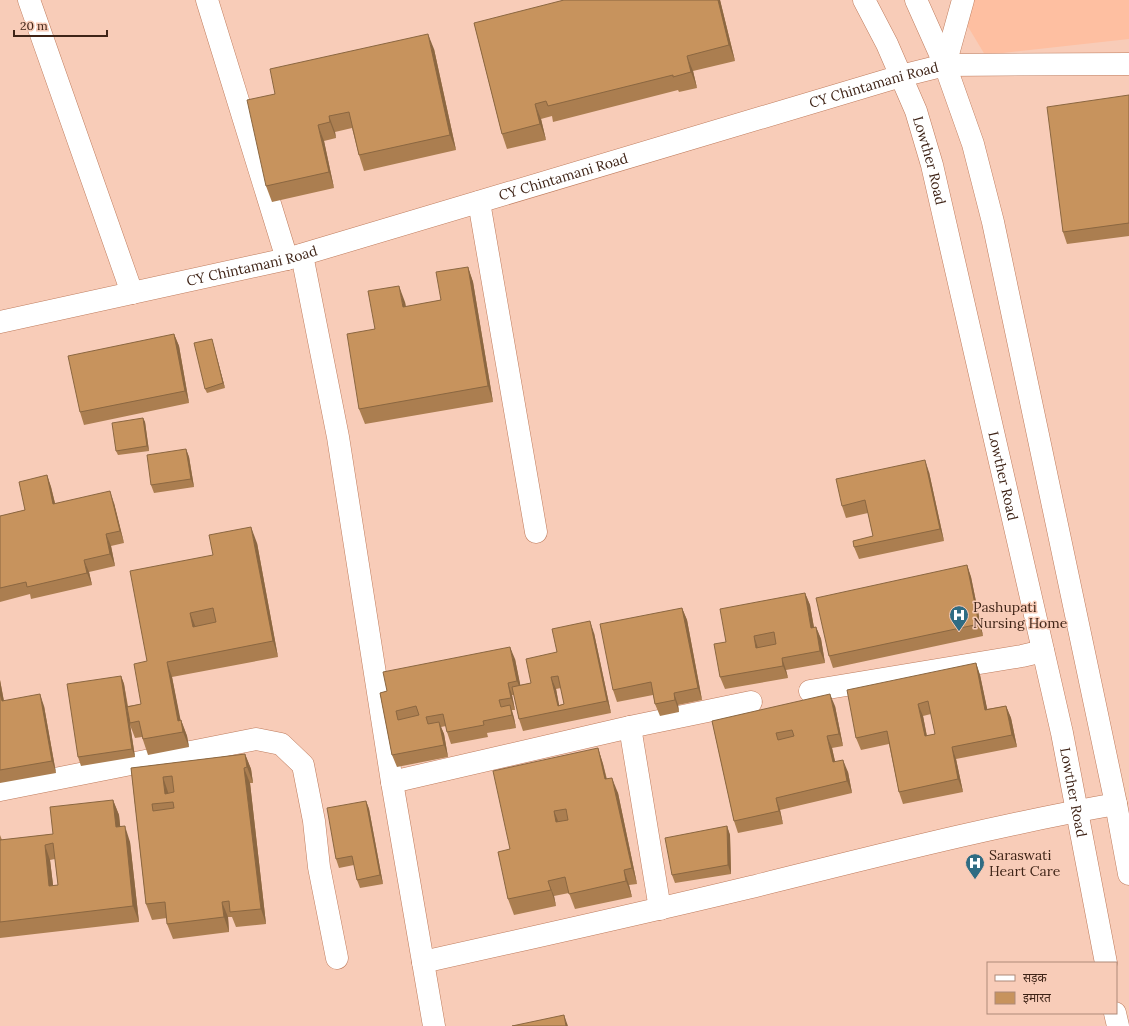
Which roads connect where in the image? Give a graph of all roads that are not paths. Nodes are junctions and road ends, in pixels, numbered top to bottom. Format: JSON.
{"nodes":[{"id":1,"x":29,"y":0,"type":"edge"},
{"id":2,"x":207,"y":0,"type":"edge"},
{"id":3,"x":864,"y":0,"type":"edge"},
{"id":4,"x":916,"y":0,"type":"edge"},
{"id":5,"x":963,"y":0,"type":"edge"},
{"id":6,"x":1129,"y":64,"type":"edge"},
{"id":7,"x":945,"y":65,"type":"junction"},
{"id":8,"x":901,"y":76,"type":"junction"},
{"id":9,"x":480,"y":202,"type":"junction"},
{"id":10,"x":294,"y":257,"type":"junction"},
{"id":11,"x":132,"y":293,"type":"junction"},
{"id":12,"x":0,"y":322,"type":"edge"},
{"id":13,"x":536,"y":532,"type":"dead end"},
{"id":14,"x":1043,"y":651,"type":"junction"},
{"id":15,"x":810,"y":691,"type":"dead end"},
{"id":16,"x":751,"y":702,"type":"dead end"},
{"id":17,"x":630,"y":727,"type":"junction"},
{"id":18,"x":392,"y":782,"type":"junction"},
{"id":19,"x":0,"y":790,"type":"edge"},
{"id":20,"x":1116,"y":804,"type":"junction"},
{"id":21,"x":1076,"y":811,"type":"junction"},
{"id":22,"x":1129,"y":874,"type":"edge"},
{"id":23,"x":660,"y":909,"type":"junction"},
{"id":24,"x":337,"y":958,"type":"dead end"},
{"id":25,"x":423,"y":962,"type":"junction"},
{"id":26,"x":1106,"y":962,"type":"edge"},
{"id":27,"x":1115,"y":1014,"type":"edge"},
{"id":28,"x":434,"y":1026,"type":"edge"},
{"id":29,"x":1118,"y":1026,"type":"edge"}],
"edges":[{"from":1,"to":11,"type":"street"},
{"from":2,"to":10,"type":"street"},
{"from":3,"to":8,"type":"street","name":"Lowther Road"},
{"from":4,"to":7,"type":"street"},
{"from":5,"to":7,"type":"street"},
{"from":6,"to":7,"type":"street","name":"CY Chintamani Road"},
{"from":7,"to":8,"type":"street","name":"CY Chintamani Road"},
{"from":7,"to":20,"type":"street"},
{"from":8,"to":9,"type":"street","name":"CY Chintamani Road"},
{"from":8,"to":14,"type":"street","name":"Lowther Road"},
{"from":9,"to":10,"type":"street","name":"CY Chintamani Road"},
{"from":9,"to":13,"type":"street"},
{"from":10,"to":11,"type":"street","name":"CY Chintamani Road"},
{"from":10,"to":18,"type":"street"},
{"from":11,"to":12,"type":"street","name":"CY Chintamani Road"},
{"from":14,"to":15,"type":"street"},
{"from":14,"to":21,"type":"street","name":"Lowther Road"},
{"from":16,"to":17,"type":"street"},
{"from":17,"to":18,"type":"street"},
{"from":17,"to":23,"type":"street"},
{"from":18,"to":25,"type":"street"},
{"from":19,"to":24,"type":"street"},
{"from":20,"to":21,"type":"street"},
{"from":20,"to":22,"type":"street"},
{"from":21,"to":23,"type":"street"},
{"from":21,"to":26,"type":"street","name":"Lowther Road"},
{"from":23,"to":25,"type":"street"},
{"from":25,"to":28,"type":"street"},
{"from":27,"to":29,"type":"street"}]}
